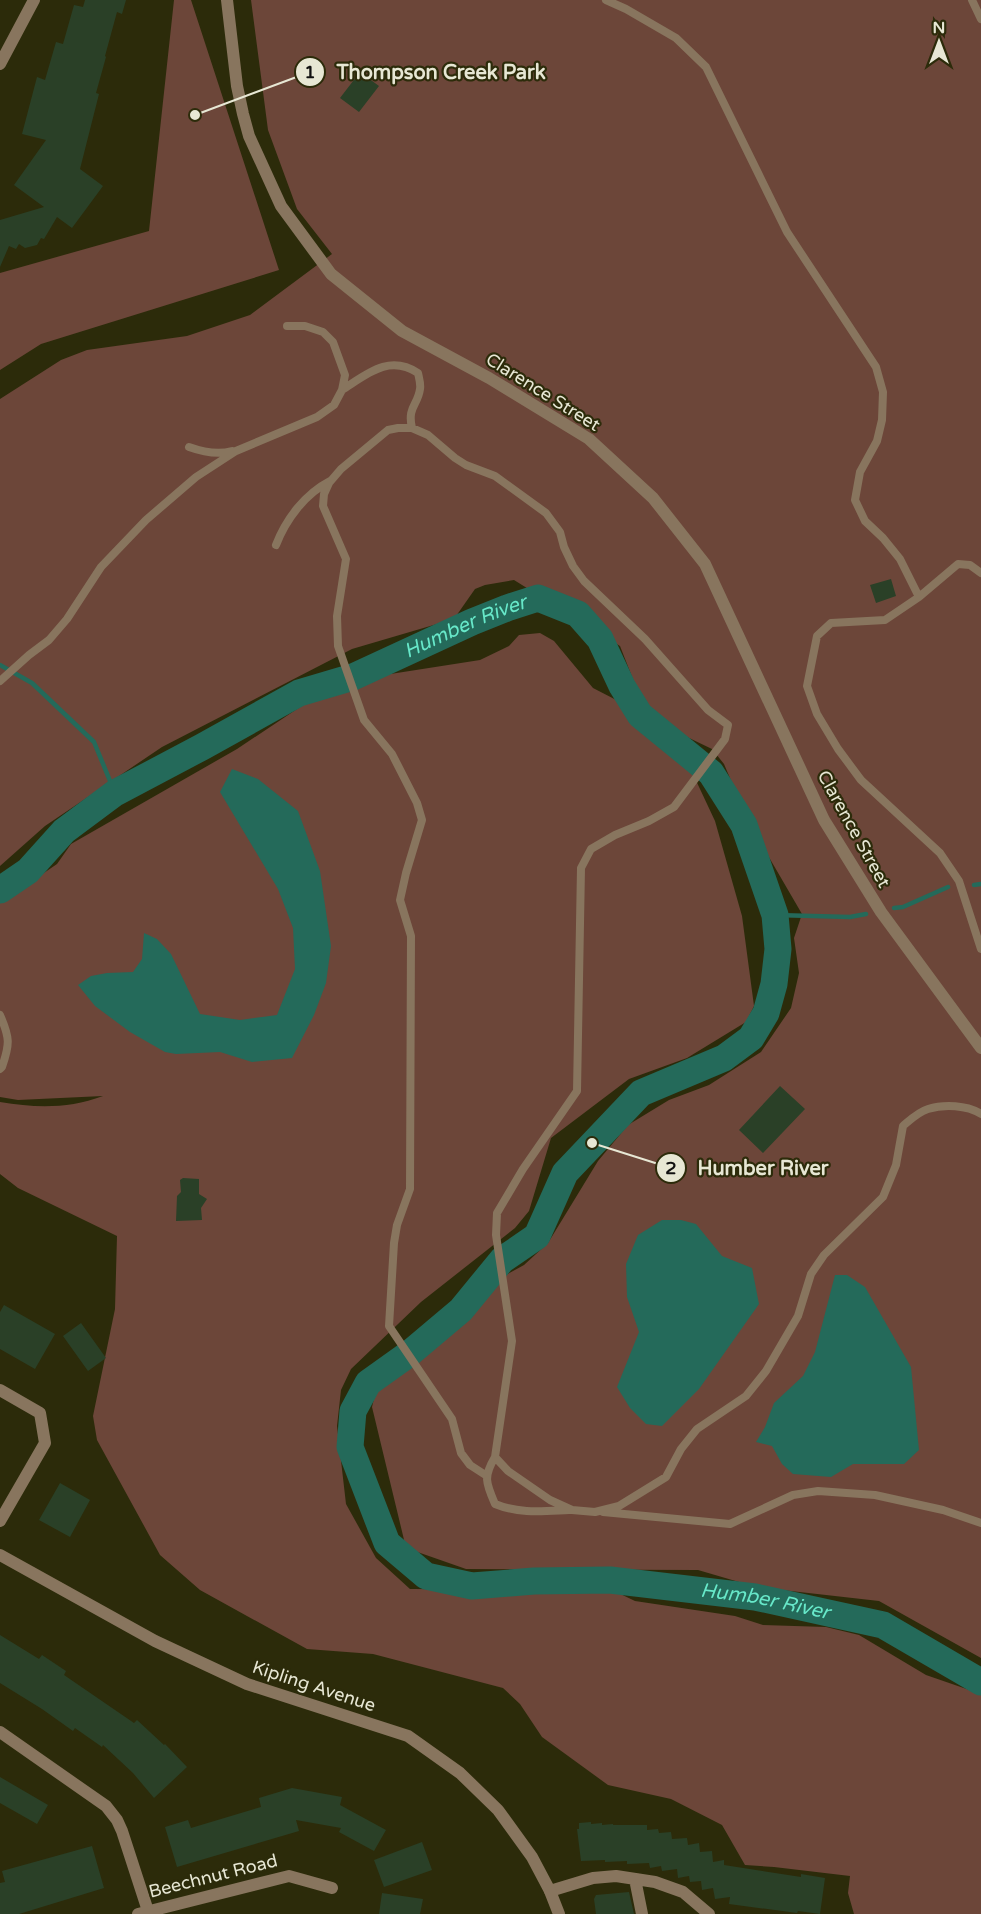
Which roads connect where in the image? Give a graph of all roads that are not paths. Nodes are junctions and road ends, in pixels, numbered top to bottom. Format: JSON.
{"nodes":[{"id":1,"x":34,"y":0,"type":"edge"},
{"id":2,"x":227,"y":0,"type":"edge"},
{"id":3,"x":606,"y":0,"type":"edge"},
{"id":4,"x":972,"y":0,"type":"edge"},
{"id":5,"x":981,"y":19,"type":"edge"},
{"id":6,"x":0,"y":64,"type":"edge"},
{"id":7,"x":287,"y":326,"type":"dead end"},
{"id":8,"x":342,"y":390,"type":"junction"},
{"id":9,"x":412,"y":428,"type":"junction"},
{"id":10,"x":189,"y":447,"type":"dead end"},
{"id":11,"x":246,"y":447,"type":"junction"},
{"id":12,"x":333,"y":479,"type":"junction"},
{"id":13,"x":276,"y":545,"type":"dead end"},
{"id":14,"x":981,"y":573,"type":"edge"},
{"id":15,"x":919,"y":597,"type":"junction"},
{"id":16,"x":1,"y":679,"type":"edge"},
{"id":17,"x":981,"y":949,"type":"edge"},
{"id":18,"x":0,"y":1015,"type":"edge"},
{"id":19,"x":981,"y":1048,"type":"edge"},
{"id":20,"x":0,"y":1069,"type":"edge"},
{"id":21,"x":981,"y":1114,"type":"edge"},
{"id":22,"x":0,"y":1390,"type":"edge"},
{"id":23,"x":495,"y":1457,"type":"junction"},
{"id":24,"x":487,"y":1476,"type":"junction"},
{"id":25,"x":575,"y":1510,"type":"junction"},
{"id":26,"x":595,"y":1512,"type":"junction"},
{"id":27,"x":0,"y":1521,"type":"edge"},
{"id":28,"x":981,"y":1523,"type":"edge"},
{"id":29,"x":0,"y":1555,"type":"edge"},
{"id":30,"x":0,"y":1732,"type":"edge"},
{"id":31,"x":635,"y":1879,"type":"junction"},
{"id":32,"x":332,"y":1888,"type":"dead end"},
{"id":33,"x":550,"y":1891,"type":"junction"},
{"id":34,"x":143,"y":1912,"type":"edge"},
{"id":35,"x":559,"y":1914,"type":"edge"},
{"id":36,"x":642,"y":1914,"type":"edge"},
{"id":37,"x":709,"y":1914,"type":"edge"}],
"edges":[{"from":1,"to":6,"type":"street"},
{"from":2,"to":19,"type":"street","name":"Clarence Street"},
{"from":3,"to":15,"type":"lane"},
{"from":4,"to":5,"type":"lane"},
{"from":7,"to":8,"type":"lane"},
{"from":8,"to":9,"type":"lane"},
{"from":8,"to":11,"type":"lane"},
{"from":9,"to":12,"type":"lane"},
{"from":9,"to":23,"type":"lane"},
{"from":10,"to":11,"type":"lane"},
{"from":11,"to":16,"type":"lane"},
{"from":12,"to":13,"type":"lane"},
{"from":12,"to":24,"type":"lane"},
{"from":14,"to":15,"type":"lane"},
{"from":15,"to":17,"type":"lane"},
{"from":18,"to":20,"type":"lane"},
{"from":21,"to":26,"type":"lane"},
{"from":22,"to":27,"type":"street"},
{"from":23,"to":24,"type":"lane"},
{"from":23,"to":25,"type":"lane"},
{"from":24,"to":25,"type":"lane"},
{"from":25,"to":26,"type":"lane"},
{"from":26,"to":28,"type":"lane"},
{"from":29,"to":33,"type":"street","name":"Kipling Avenue"},
{"from":30,"to":34,"type":"street"},
{"from":31,"to":33,"type":"street"},
{"from":31,"to":36,"type":"street"},
{"from":31,"to":37,"type":"street"},
{"from":32,"to":34,"type":"street","name":"Beechnut Road"},
{"from":33,"to":35,"type":"street","name":"Kipling Avenue"}]}
